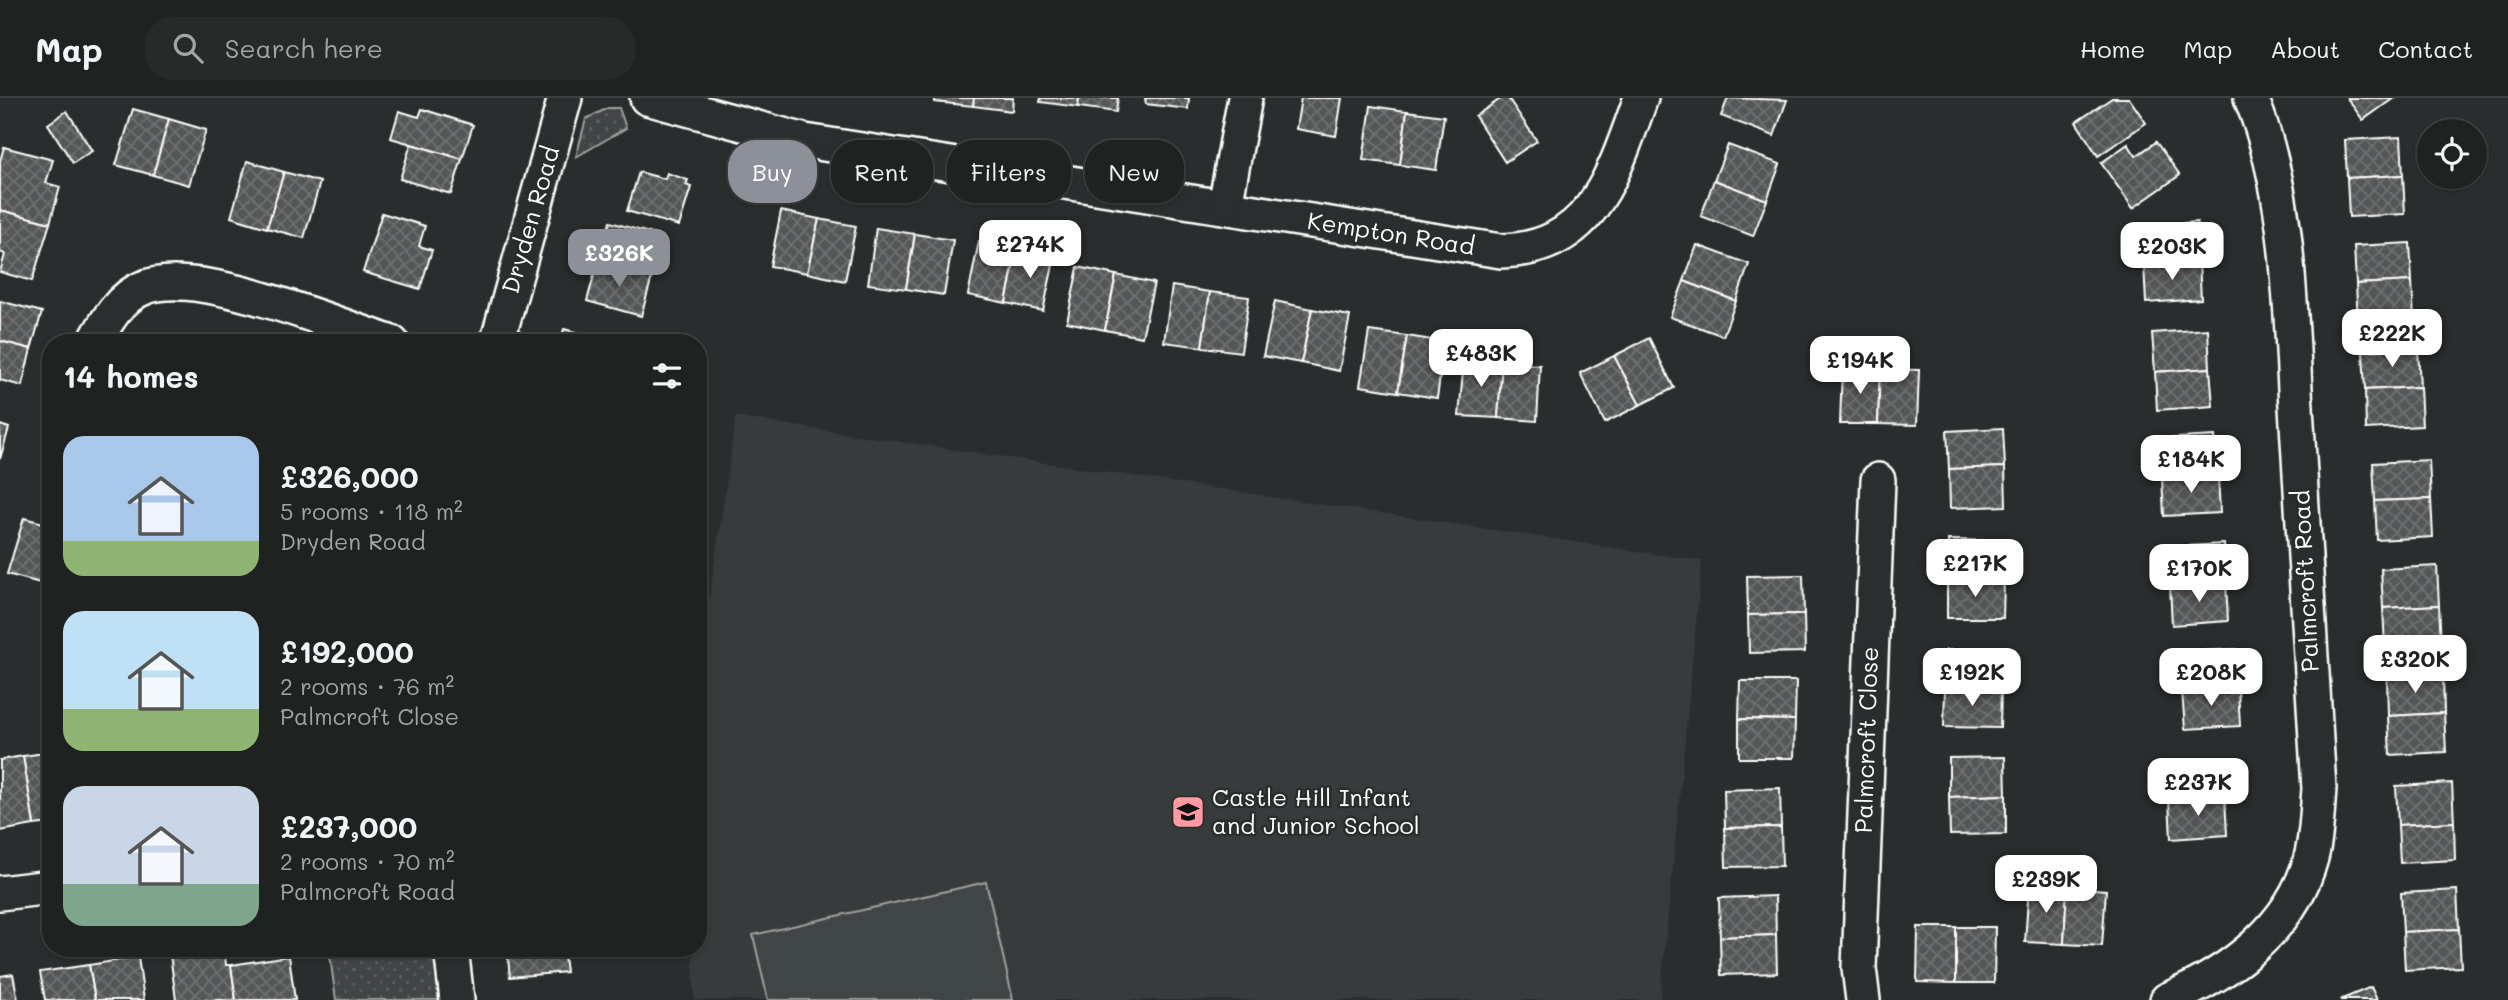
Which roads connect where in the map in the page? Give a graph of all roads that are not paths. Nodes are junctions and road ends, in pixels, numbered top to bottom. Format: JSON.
{"nodes":[{"id":1,"x":565,"y":98,"type":"edge"},
{"id":2,"x":647,"y":98,"type":"edge"},
{"id":3,"x":1245,"y":98,"type":"edge"},
{"id":4,"x":1641,"y":98,"type":"edge"},
{"id":5,"x":2251,"y":98,"type":"edge"},
{"id":6,"x":1225,"y":206,"type":"junction"},
{"id":7,"x":99,"y":334,"type":"edge"},
{"id":8,"x":364,"y":334,"type":"edge"},
{"id":9,"x":499,"y":334,"type":"edge"},
{"id":10,"x":1878,"y":480,"type":"dead end"},
{"id":11,"x":42,"y":888,"type":"edge"},
{"id":12,"x":0,"y":893,"type":"edge"},
{"id":13,"x":451,"y":957,"type":"edge"},
{"id":14,"x":457,"y":1000,"type":"edge"},
{"id":15,"x":1863,"y":1000,"type":"edge"},
{"id":16,"x":2167,"y":1000,"type":"edge"}],
"edges":[{"from":1,"to":9,"type":"street","name":"Dryden Road"},
{"from":2,"to":6,"type":"street","name":"Kempton Road"},
{"from":3,"to":6,"type":"street"},
{"from":4,"to":6,"type":"street","name":"Kempton Road"},
{"from":5,"to":16,"type":"street","name":"Palmcroft Road"},
{"from":7,"to":8,"type":"street"},
{"from":10,"to":15,"type":"street","name":"Palmcroft Close"},
{"from":11,"to":12,"type":"street"},
{"from":13,"to":14,"type":"street"}]}
